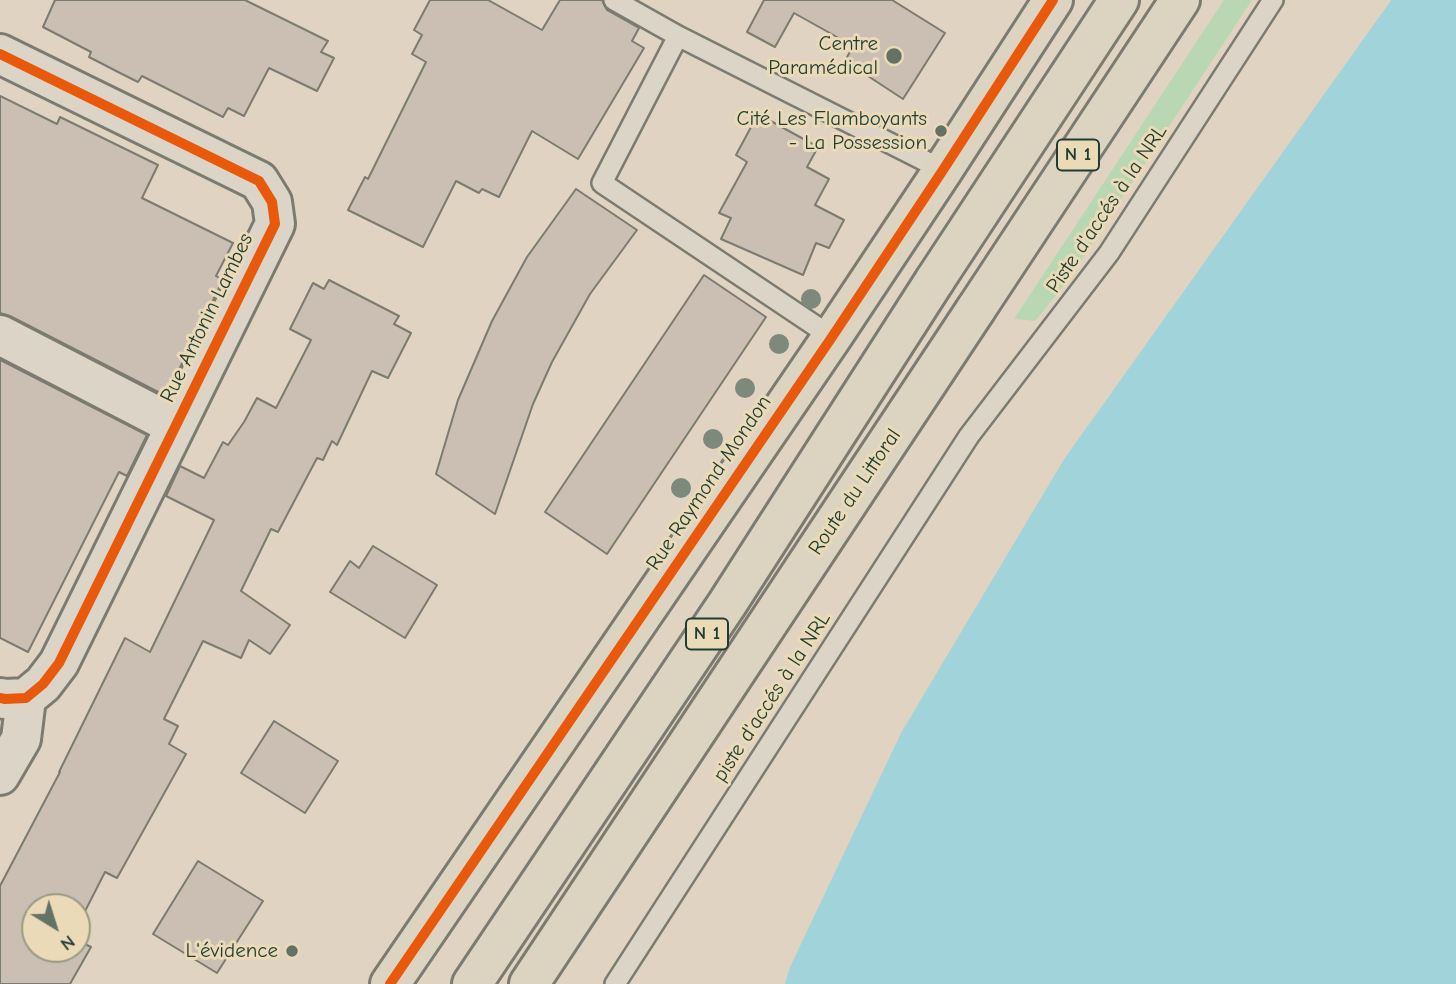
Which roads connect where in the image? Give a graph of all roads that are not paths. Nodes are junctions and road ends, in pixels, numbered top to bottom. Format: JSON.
{"nodes":[{"id":1,"x":614,"y":0,"type":"edge"},
{"id":2,"x":1053,"y":0,"type":"edge"},
{"id":3,"x":1119,"y":0,"type":"edge"},
{"id":4,"x":1180,"y":0,"type":"edge"},
{"id":5,"x":1273,"y":0,"type":"edge"},
{"id":6,"x":678,"y":36,"type":"junction"},
{"id":7,"x":0,"y":54,"type":"edge"},
{"id":8,"x":943,"y":170,"type":"junction"},
{"id":9,"x":0,"y":335,"type":"edge"},
{"id":10,"x":832,"y":337,"type":"junction"},
{"id":11,"x":174,"y":425,"type":"junction"},
{"id":12,"x":969,"y":436,"type":"joint"},
{"id":13,"x":13,"y":698,"type":"edge"},
{"id":14,"x":0,"y":775,"type":"edge"},
{"id":15,"x":390,"y":984,"type":"edge"},
{"id":16,"x":472,"y":984,"type":"edge"},
{"id":17,"x":529,"y":984,"type":"edge"},
{"id":18,"x":615,"y":984,"type":"edge"}],
"edges":[{"from":1,"to":6,"type":"lane"},
{"from":2,"to":8,"type":"main road","name":"Rue Raymond Mondon"},
{"from":3,"to":16,"type":"main road","number":"N 1"},
{"from":4,"to":17,"type":"main road","name":"Route du Littoral","number":"N 1"},
{"from":5,"to":12,"type":"lane","name":"Piste d'accés à la NRL"},
{"from":6,"to":8,"type":"lane"},
{"from":6,"to":10,"type":"lane"},
{"from":7,"to":11,"type":"street","name":"Rue Antonin Lambes"},
{"from":8,"to":10,"type":"main road","name":"Rue Raymond Mondon"},
{"from":9,"to":11,"type":"street","name":"Rue Antonin Lambes"},
{"from":10,"to":15,"type":"main road","name":"Rue Raymond Mondon"},
{"from":11,"to":13,"type":"street","name":"Rue Antonin Lambes"},
{"from":12,"to":18,"type":"lane","name":"piste d'accés à la NRL"},
{"from":13,"to":14,"type":"street"}]}
